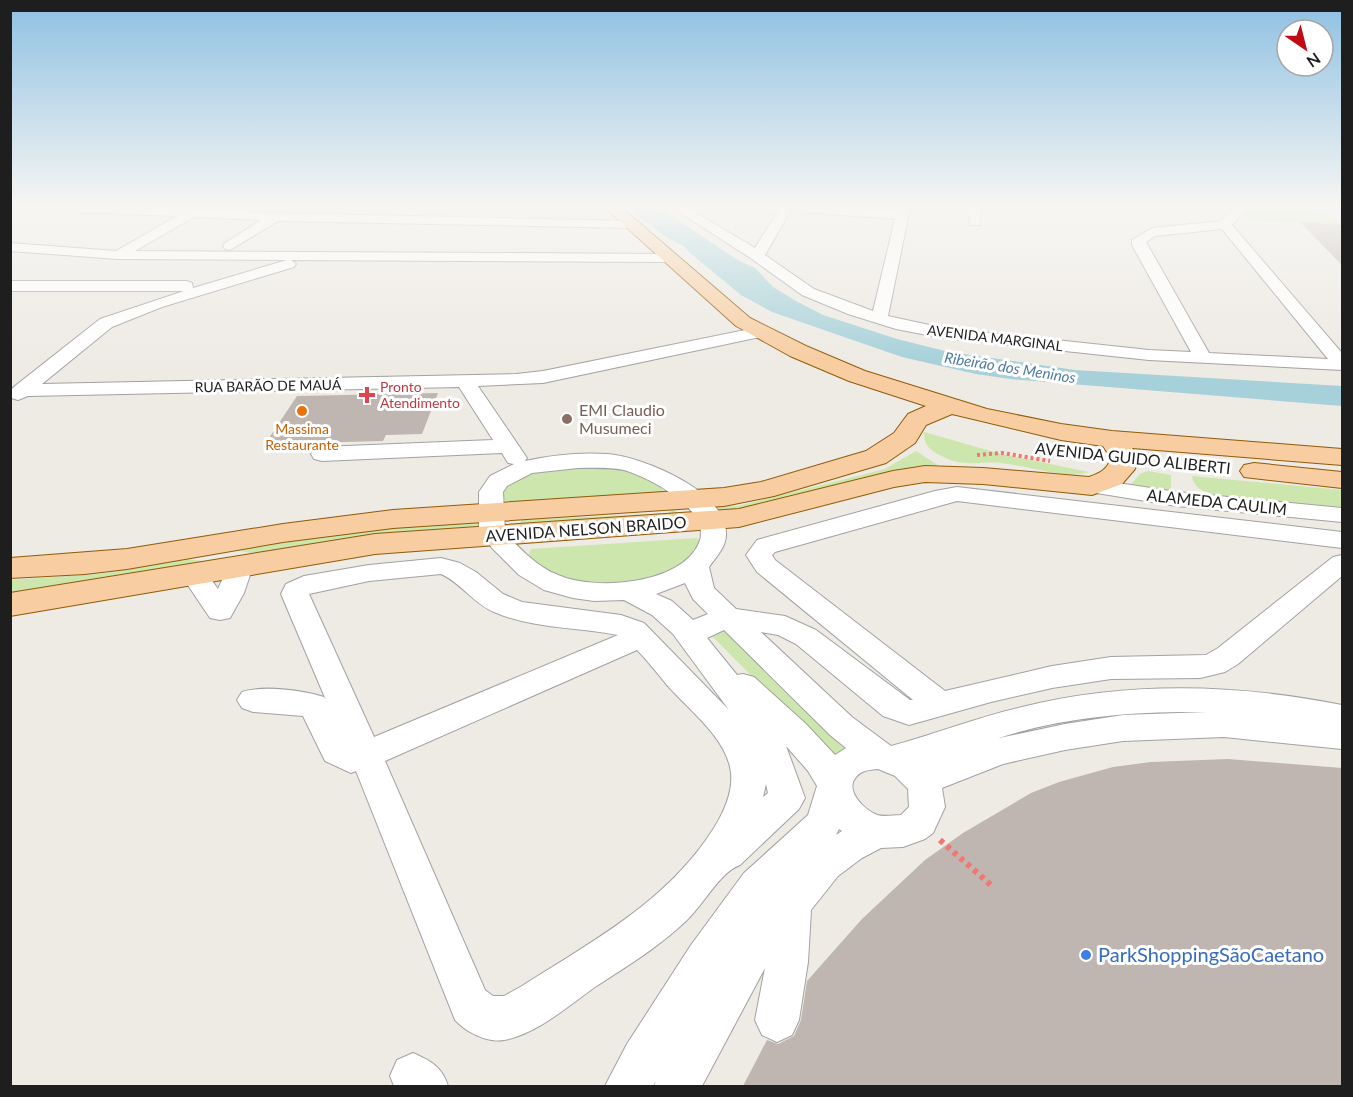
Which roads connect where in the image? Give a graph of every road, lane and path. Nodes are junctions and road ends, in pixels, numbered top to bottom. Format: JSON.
{"nodes":[{"id":1,"x":111,"y":259,"type":"edge"},
{"id":2,"x":303,"y":259,"type":"edge"},
{"id":3,"x":671,"y":259,"type":"edge"},
{"id":4,"x":762,"y":259,"type":"edge"},
{"id":5,"x":892,"y":259,"type":"edge"},
{"id":6,"x":1147,"y":259,"type":"edge"},
{"id":7,"x":1255,"y":259,"type":"edge"},
{"id":8,"x":10,"y":286,"type":"edge"},
{"id":9,"x":29,"y":286,"type":"junction"},
{"id":10,"x":64,"y":286,"type":"junction"},
{"id":11,"x":214,"y":286,"type":"junction"},
{"id":12,"x":10,"y":296,"type":"edge"},
{"id":13,"x":879,"y":319,"type":"junction"},
{"id":14,"x":749,"y":330,"type":"junction"},
{"id":15,"x":1204,"y":359,"type":"junction"},
{"id":16,"x":1342,"y":364,"type":"edge"},
{"id":17,"x":466,"y":383,"type":"junction"},
{"id":18,"x":16,"y":395,"type":"edge"},
{"id":19,"x":950,"y":406,"type":"junction"},
{"id":20,"x":912,"y":428,"type":"junction"},
{"id":21,"x":507,"y":446,"type":"junction"},
{"id":22,"x":1118,"y":448,"type":"junction"},
{"id":23,"x":322,"y":454,"type":"dead end"},
{"id":24,"x":1342,"y":457,"type":"edge"},
{"id":25,"x":524,"y":468,"type":"junction"},
{"id":26,"x":1026,"y":479,"type":"junction"},
{"id":27,"x":1342,"y":480,"type":"edge"},
{"id":28,"x":1092,"y":486,"type":"junction"},
{"id":29,"x":703,"y":510,"type":"junction"},
{"id":30,"x":1342,"y":515,"type":"edge"},
{"id":31,"x":492,"y":523,"type":"junction"},
{"id":32,"x":1342,"y":540,"type":"edge"},
{"id":33,"x":193,"y":562,"type":"junction"},
{"id":34,"x":696,"y":567,"type":"junction"},
{"id":35,"x":10,"y":568,"type":"edge"},
{"id":36,"x":1337,"y":576,"type":"edge"},
{"id":37,"x":628,"y":591,"type":"junction"},
{"id":38,"x":10,"y":605,"type":"edge"},
{"id":39,"x":727,"y":617,"type":"junction"},
{"id":40,"x":835,"y":621,"type":"junction"},
{"id":41,"x":686,"y":629,"type":"junction"},
{"id":42,"x":642,"y":636,"type":"junction"},
{"id":43,"x":806,"y":637,"type":"junction"},
{"id":44,"x":253,"y":700,"type":"dead end"},
{"id":45,"x":326,"y":700,"type":"junction"},
{"id":46,"x":939,"y":704,"type":"junction"},
{"id":47,"x":1342,"y":717,"type":"edge"},
{"id":48,"x":1342,"y":736,"type":"edge"},
{"id":49,"x":366,"y":755,"type":"junction"},
{"id":50,"x":885,"y":757,"type":"junction"},
{"id":51,"x":922,"y":782,"type":"junction"},
{"id":52,"x":834,"y":786,"type":"junction"},
{"id":53,"x":878,"y":832,"type":"junction"},
{"id":54,"x":939,"y":839,"type":"dead end"},
{"id":55,"x":706,"y":869,"type":"junction"},
{"id":56,"x":992,"y":886,"type":"dead end"},
{"id":57,"x":791,"y":904,"type":"junction"},
{"id":58,"x":777,"y":1020,"type":"dead end"},
{"id":59,"x":627,"y":1086,"type":"edge"},
{"id":60,"x":677,"y":1086,"type":"edge"}],
"edges":[{"from":1,"to":10,"type":"street"},
{"from":2,"to":11,"type":"street"},
{"from":3,"to":14,"type":"main road","name":"AVENIDA GUIDO ALIBERTI"},
{"from":4,"to":13,"type":"street","name":"AVENIDA MARGINAL"},
{"from":5,"to":13,"type":"street"},
{"from":6,"to":15,"type":"street"},
{"from":7,"to":16,"type":"street"},
{"from":8,"to":9,"type":"street"},
{"from":9,"to":10,"type":"street"},
{"from":9,"to":12,"type":"street"},
{"from":10,"to":11,"type":"street"},
{"from":11,"to":18,"type":"street"},
{"from":13,"to":15,"type":"street","name":"AVENIDA MARGINAL"},
{"from":14,"to":17,"type":"street","name":"RUA BARÃO DE MAUÁ"},
{"from":14,"to":19,"type":"main road","name":"AVENIDA GUIDO ALIBERTI"},
{"from":14,"to":20,"type":"main road","name":"AVENIDA GUIDO ALIBERTI"},
{"from":15,"to":16,"type":"street","name":"AVENIDA MARGINAL"},
{"from":17,"to":18,"type":"street","name":"RUA BARÃO DE MAUÁ"},
{"from":17,"to":21,"type":"street"},
{"from":19,"to":20,"type":"main road","name":"AVENIDA NELSON BRAIDO"},
{"from":19,"to":22,"type":"main road","name":"AVENIDA GUIDO ALIBERTI"},
{"from":20,"to":22,"type":"main road","name":"AVENIDA GUIDO ALIBERTI"},
{"from":20,"to":26,"type":"main road"},
{"from":20,"to":29,"type":"main road","name":"AVENIDA NELSON BRAIDO"},
{"from":21,"to":23,"type":"street"},
{"from":21,"to":25,"type":"street"},
{"from":22,"to":24,"type":"main road","name":"AVENIDA GUIDO ALIBERTI"},
{"from":22,"to":27,"type":"main road","name":"AVENIDA GUIDO ALIBERTI"},
{"from":22,"to":28,"type":"main road"},
{"from":25,"to":29,"type":"street"},
{"from":25,"to":31,"type":"street"},
{"from":26,"to":28,"type":"main road","name":"AVENIDA NELSON BRAIDO"},
{"from":26,"to":29,"type":"main road","name":"AVENIDA NELSON BRAIDO"},
{"from":28,"to":30,"type":"street","name":"ALAMEDA CAULIM"},
{"from":29,"to":31,"type":"main road","name":"AVENIDA NELSON BRAIDO"},
{"from":29,"to":34,"type":"street"},
{"from":31,"to":33,"type":"main road","name":"AVENIDA NELSON BRAIDO"},
{"from":31,"to":33,"type":"main road","name":"AVENIDA NELSON BRAIDO"},
{"from":31,"to":37,"type":"street"},
{"from":32,"to":40,"type":"street"},
{"from":33,"to":35,"type":"main road","name":"AVENIDA NELSON BRAIDO"},
{"from":33,"to":38,"type":"main road","name":"AVENIDA NELSON BRAIDO"},
{"from":34,"to":37,"type":"street"},
{"from":34,"to":39,"type":"street"},
{"from":36,"to":46,"type":"street"},
{"from":37,"to":41,"type":"street"},
{"from":39,"to":41,"type":"street"},
{"from":39,"to":43,"type":"street"},
{"from":39,"to":50,"type":"street"},
{"from":40,"to":43,"type":"street"},
{"from":40,"to":46,"type":"street"},
{"from":41,"to":52,"type":"street"},
{"from":41,"to":55,"type":"street"},
{"from":42,"to":45,"type":"street"},
{"from":42,"to":49,"type":"street"},
{"from":42,"to":55,"type":"street"},
{"from":43,"to":46,"type":"street"},
{"from":44,"to":45,"type":"street"},
{"from":45,"to":49,"type":"street"},
{"from":47,"to":50,"type":"street"},
{"from":48,"to":51,"type":"street"},
{"from":49,"to":55,"type":"street"},
{"from":50,"to":51,"type":"street"},
{"from":50,"to":52,"type":"street"},
{"from":51,"to":53,"type":"street"},
{"from":52,"to":53,"type":"street"},
{"from":52,"to":59,"type":"street"},
{"from":53,"to":57,"type":"street"},
{"from":54,"to":56,"type":"path"},
{"from":57,"to":58,"type":"street"},
{"from":57,"to":60,"type":"street"}]}
